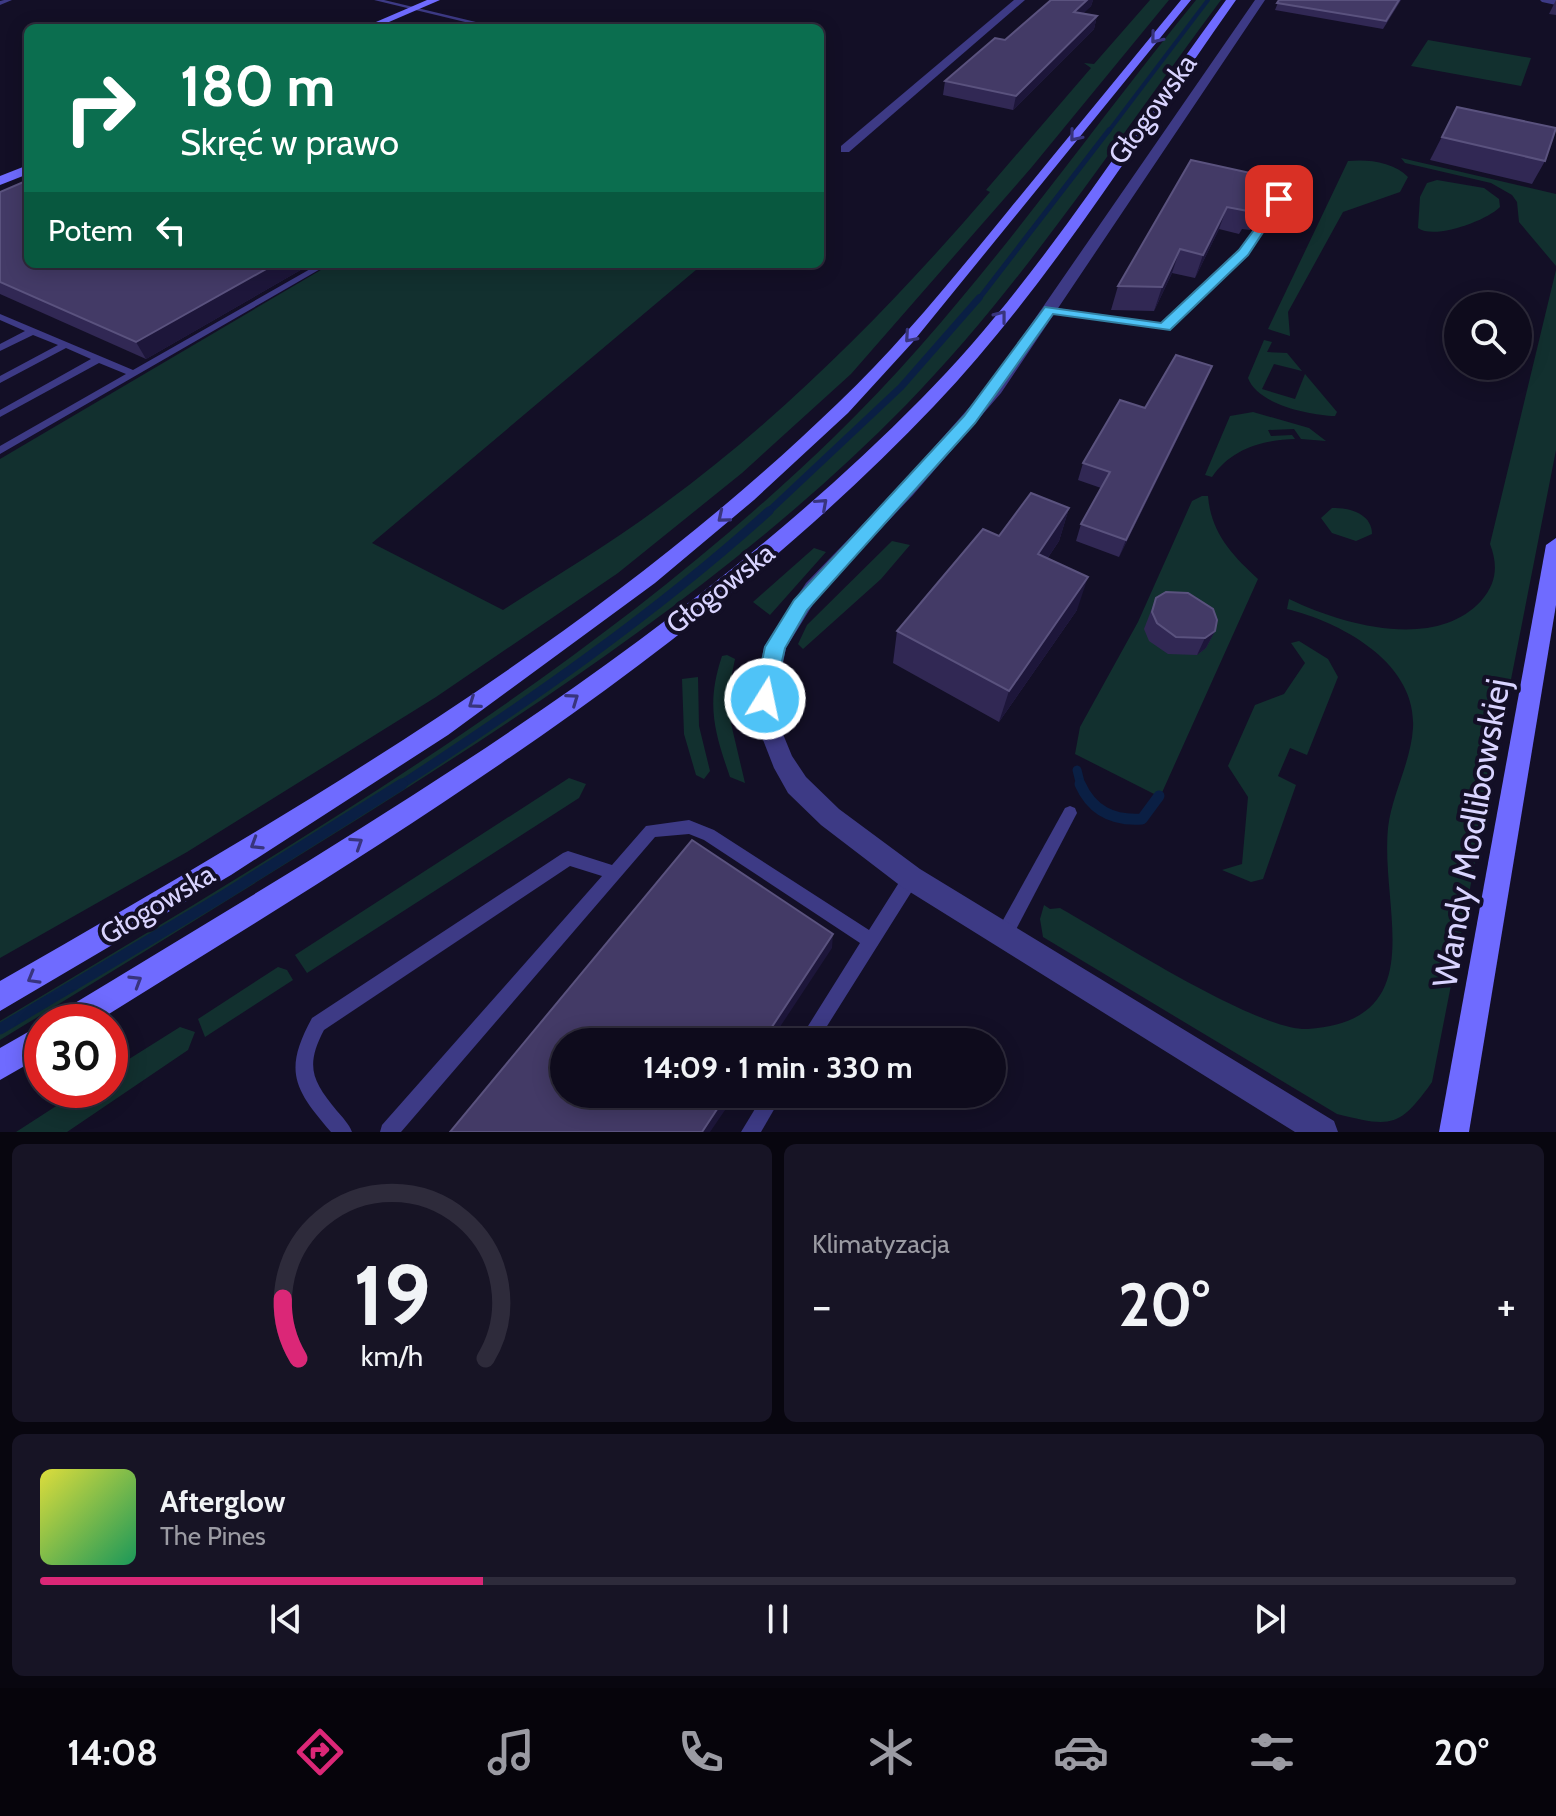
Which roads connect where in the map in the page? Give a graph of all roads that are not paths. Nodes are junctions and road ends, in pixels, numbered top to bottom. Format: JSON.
{"nodes":[{"id":1,"x":9,"y":0,"type":"edge"},
{"id":2,"x":377,"y":0,"type":"edge"},
{"id":3,"x":435,"y":0,"type":"edge"},
{"id":4,"x":1020,"y":0,"type":"edge"},
{"id":5,"x":1186,"y":0,"type":"edge"},
{"id":6,"x":1231,"y":0,"type":"edge"},
{"id":7,"x":1260,"y":0,"type":"edge"},
{"id":8,"x":1545,"y":0,"type":"edge"},
{"id":9,"x":1556,"y":2,"type":"edge"},
{"id":10,"x":0,"y":3,"type":"edge"},
{"id":11,"x":414,"y":8,"type":"junction"},
{"id":12,"x":376,"y":24,"type":"edge"},
{"id":13,"x":481,"y":24,"type":"edge"},
{"id":14,"x":845,"y":149,"type":"dead end"},
{"id":15,"x":24,"y":171,"type":"edge"},
{"id":16,"x":0,"y":181,"type":"edge"},
{"id":17,"x":1279,"y":199,"type":"edge"},
{"id":18,"x":318,"y":268,"type":"edge"},
{"id":19,"x":1050,"y":310,"type":"junction"},
{"id":20,"x":0,"y":317,"type":"edge"},
{"id":21,"x":33,"y":331,"type":"junction"},
{"id":22,"x":65,"y":345,"type":"junction"},
{"id":23,"x":0,"y":348,"type":"edge"},
{"id":24,"x":98,"y":359,"type":"junction"},
{"id":25,"x":131,"y":373,"type":"junction"},
{"id":26,"x":0,"y":380,"type":"edge"},
{"id":27,"x":0,"y":414,"type":"edge"},
{"id":28,"x":0,"y":451,"type":"edge"},
{"id":29,"x":1556,"y":545,"type":"edge"},
{"id":30,"x":1070,"y":813,"type":"dead end"},
{"id":31,"x":615,"y":873,"type":"junction"},
{"id":32,"x":911,"y":878,"type":"junction"},
{"id":33,"x":1004,"y":935,"type":"junction"},
{"id":34,"x":871,"y":941,"type":"junction"},
{"id":35,"x":0,"y":997,"type":"edge"},
{"id":36,"x":99,"y":1004,"type":"edge"},
{"id":37,"x":816,"y":1028,"type":"edge"},
{"id":38,"x":24,"y":1050,"type":"edge"},
{"id":39,"x":0,"y":1065,"type":"edge"},
{"id":40,"x":765,"y":1108,"type":"edge"},
{"id":41,"x":343,"y":1132,"type":"edge"},
{"id":42,"x":389,"y":1132,"type":"edge"},
{"id":43,"x":750,"y":1132,"type":"edge"},
{"id":44,"x":1323,"y":1132,"type":"edge"},
{"id":45,"x":1454,"y":1132,"type":"edge"}],
"edges":[{"from":1,"to":10,"type":"lane"},
{"from":2,"to":11,"type":"lane"},
{"from":3,"to":11,"type":"main road"},
{"from":4,"to":14,"type":"street"},
{"from":5,"to":35,"type":"main road","name":"Głogowska","one_way":true},
{"from":36,"to":6,"type":"main road","name":"Głogowska","one_way":true},
{"from":7,"to":19,"type":"street"},
{"from":8,"to":9,"type":"street"},
{"from":11,"to":12,"type":"main road"},
{"from":11,"to":13,"type":"lane"},
{"from":15,"to":16,"type":"main road"},
{"from":17,"to":19,"type":"lane"},
{"from":18,"to":25,"type":"lane"},
{"from":19,"to":32,"type":"street"},
{"from":20,"to":21,"type":"lane"},
{"from":21,"to":22,"type":"lane"},
{"from":21,"to":23,"type":"lane"},
{"from":22,"to":24,"type":"lane"},
{"from":22,"to":26,"type":"lane"},
{"from":24,"to":25,"type":"lane"},
{"from":24,"to":27,"type":"lane"},
{"from":25,"to":28,"type":"lane"},
{"from":29,"to":45,"type":"main road","name":"Wandy Modlibowskiej"},
{"from":30,"to":33,"type":"lane"},
{"from":31,"to":34,"type":"lane"},
{"from":31,"to":41,"type":"lane"},
{"from":31,"to":42,"type":"lane"},
{"from":32,"to":33,"type":"street"},
{"from":32,"to":34,"type":"lane"},
{"from":33,"to":44,"type":"street"},
{"from":34,"to":37,"type":"lane"},
{"from":38,"to":39,"type":"main road"},
{"from":40,"to":43,"type":"lane"}]}
